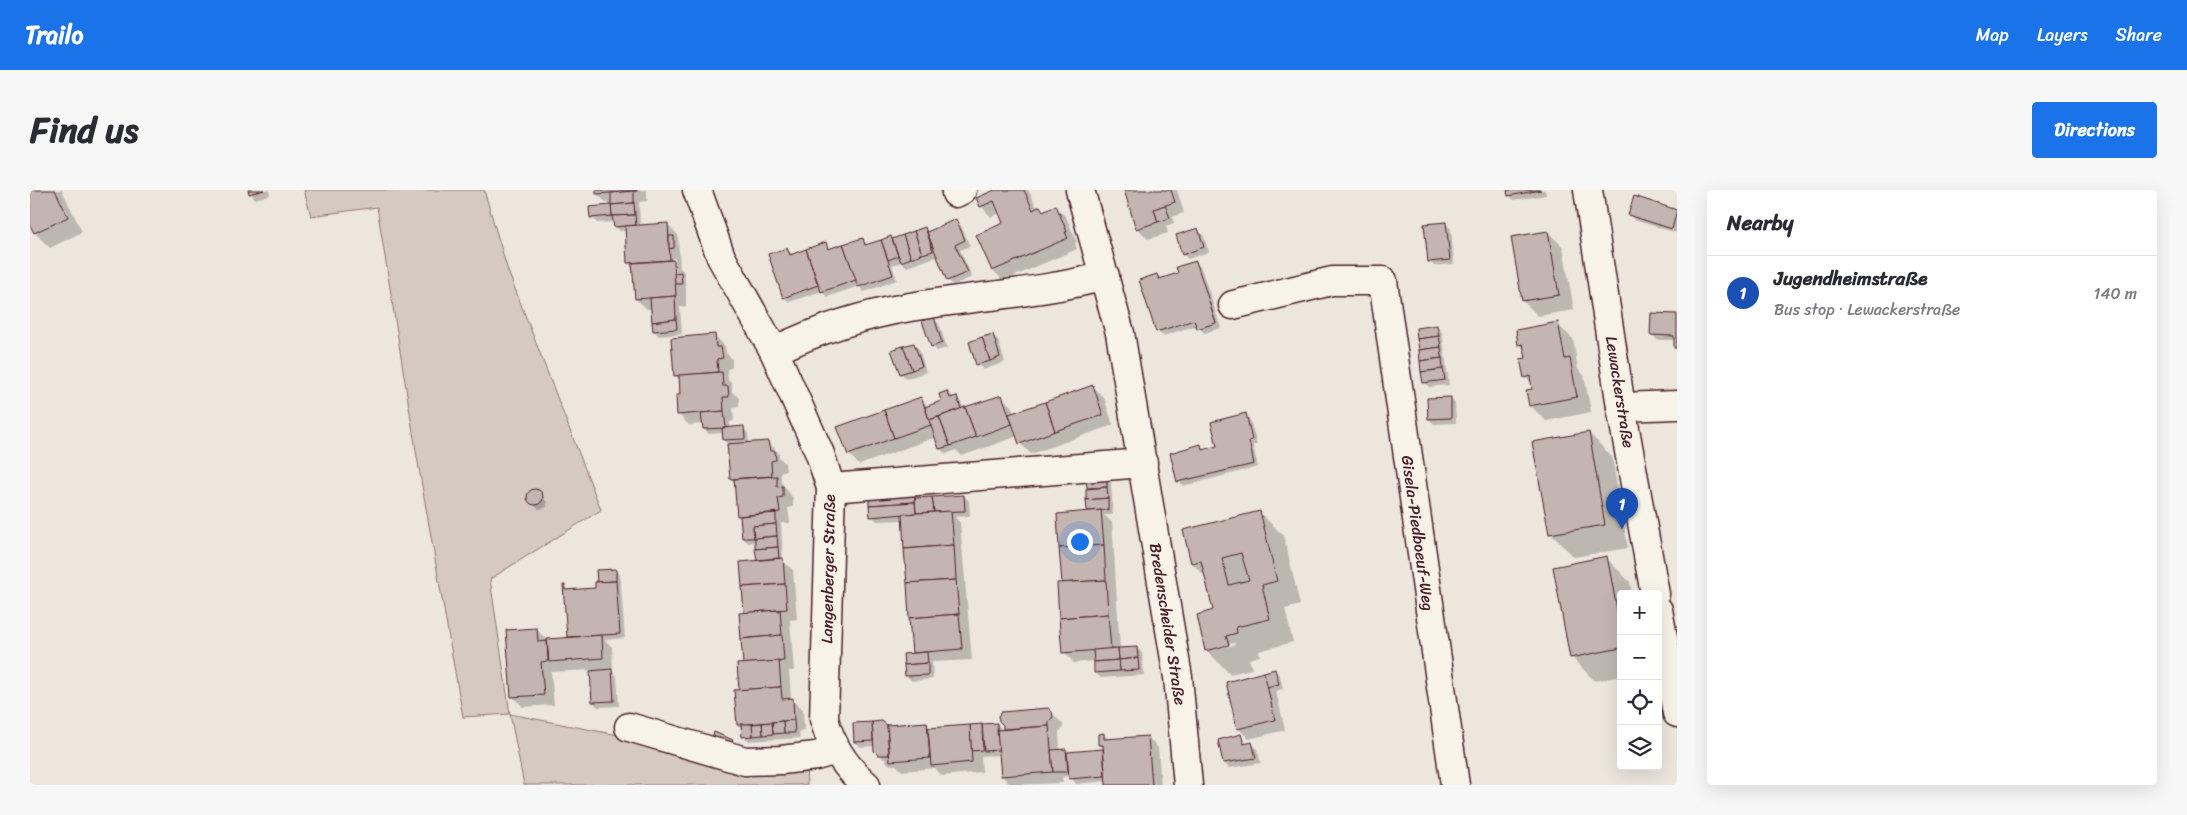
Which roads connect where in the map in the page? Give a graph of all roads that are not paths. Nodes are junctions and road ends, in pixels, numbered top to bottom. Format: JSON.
{"nodes":[{"id":1,"x":697,"y":190,"type":"edge"},
{"id":2,"x":1080,"y":190,"type":"edge"},
{"id":3,"x":1588,"y":190,"type":"edge"},
{"id":4,"x":1105,"y":276,"type":"junction"},
{"id":5,"x":1233,"y":306,"type":"dead end"},
{"id":6,"x":774,"y":351,"type":"junction"},
{"id":7,"x":1677,"y":405,"type":"edge"},
{"id":8,"x":1621,"y":407,"type":"junction"},
{"id":9,"x":1143,"y":463,"type":"junction"},
{"id":10,"x":831,"y":488,"type":"junction"},
{"id":11,"x":1654,"y":590,"type":"edge"},
{"id":12,"x":1662,"y":632,"type":"edge"},
{"id":13,"x":1677,"y":713,"type":"edge"},
{"id":14,"x":629,"y":727,"type":"dead end"},
{"id":15,"x":836,"y":750,"type":"junction"},
{"id":16,"x":866,"y":785,"type":"edge"},
{"id":17,"x":1188,"y":785,"type":"edge"},
{"id":18,"x":1455,"y":785,"type":"edge"}],
"edges":[{"from":1,"to":6,"type":"street","name":"Langenberger Straße"},
{"from":2,"to":4,"type":"street","name":"Bredenscheider Straße"},
{"from":3,"to":8,"type":"street","name":"Lewackerstraße"},
{"from":4,"to":6,"type":"street"},
{"from":4,"to":9,"type":"street","name":"Bredenscheider Straße"},
{"from":5,"to":18,"type":"street","name":"Gisela-Piedboeuf-Weg"},
{"from":6,"to":10,"type":"street","name":"Langenberger Straße"},
{"from":7,"to":8,"type":"street"},
{"from":8,"to":11,"type":"street","name":"Lewackerstraße"},
{"from":9,"to":10,"type":"street"},
{"from":9,"to":17,"type":"street","name":"Bredenscheider Straße"},
{"from":10,"to":15,"type":"street","name":"Langenberger Straße"},
{"from":12,"to":13,"type":"street"},
{"from":14,"to":15,"type":"street"},
{"from":15,"to":16,"type":"street","name":"Langenberger Straße"}]}
